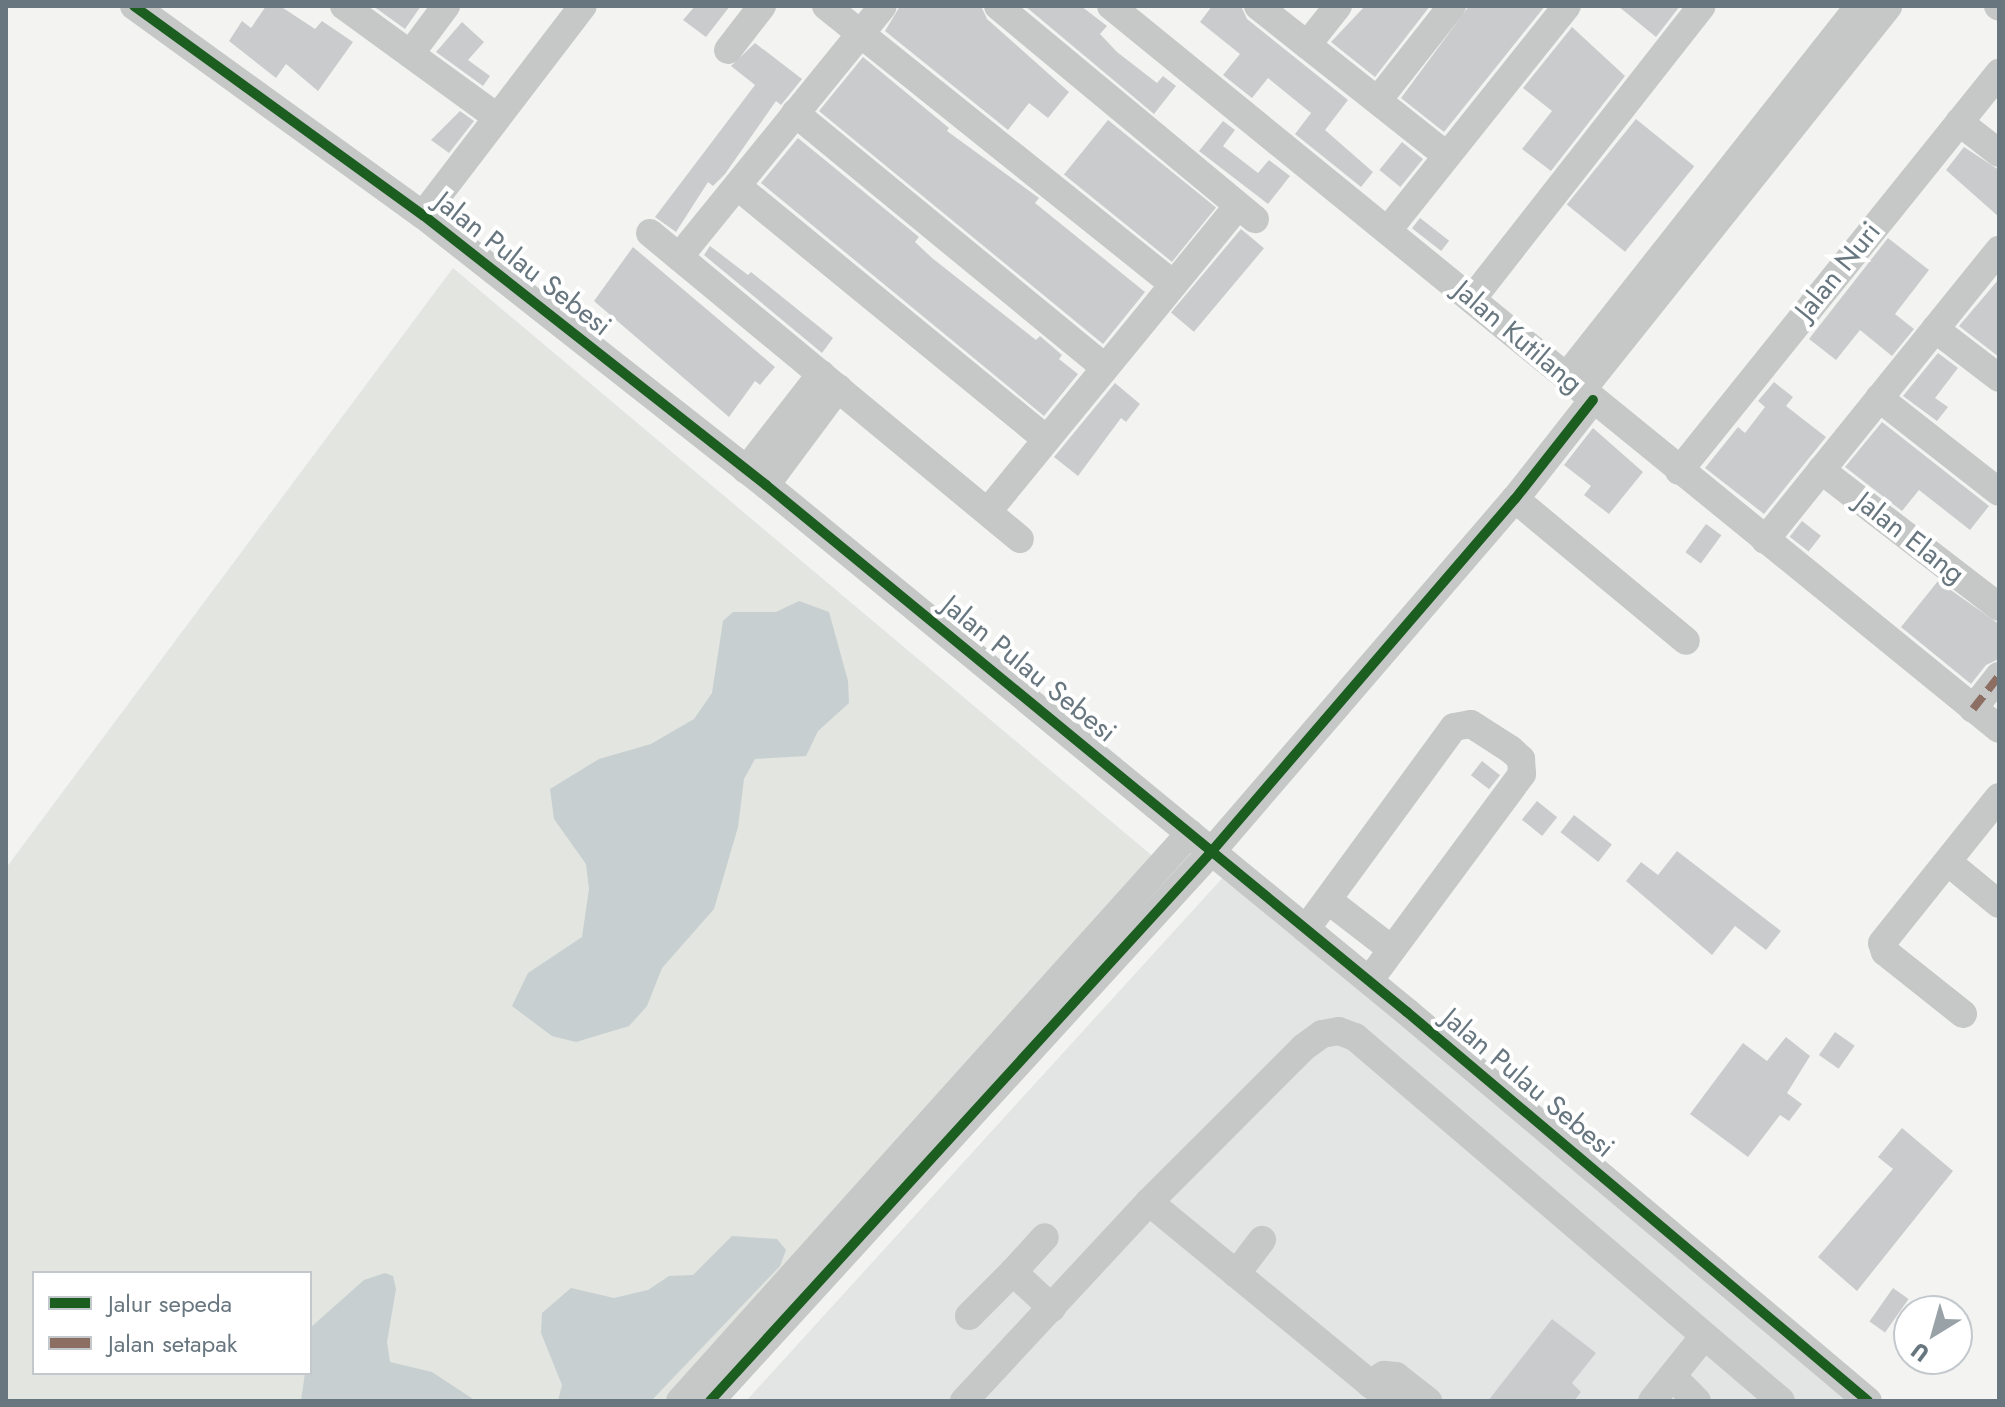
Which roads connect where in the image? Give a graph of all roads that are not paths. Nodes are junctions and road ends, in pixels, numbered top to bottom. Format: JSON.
{"nodes":[{"id":1,"x":134,"y":6,"type":"edge"},
{"id":2,"x":344,"y":6,"type":"edge"},
{"id":3,"x":446,"y":6,"type":"edge"},
{"id":4,"x":583,"y":6,"type":"edge"},
{"id":5,"x":762,"y":6,"type":"edge"},
{"id":6,"x":826,"y":6,"type":"edge"},
{"id":7,"x":883,"y":6,"type":"edge"},
{"id":8,"x":998,"y":6,"type":"edge"},
{"id":9,"x":1111,"y":6,"type":"edge"},
{"id":10,"x":1258,"y":6,"type":"edge"},
{"id":11,"x":1338,"y":6,"type":"edge"},
{"id":12,"x":1452,"y":6,"type":"edge"},
{"id":13,"x":1567,"y":6,"type":"edge"},
{"id":14,"x":1702,"y":6,"type":"edge"},
{"id":15,"x":1859,"y":6,"type":"edge"},
{"id":16,"x":1888,"y":6,"type":"edge"},
{"id":17,"x":860,"y":34,"type":"junction"},
{"id":18,"x":1307,"y":45,"type":"junction"},
{"id":19,"x":728,"y":50,"type":"dead end"},
{"id":20,"x":411,"y":53,"type":"junction"},
{"id":21,"x":1999,"y":73,"type":"edge"},
{"id":22,"x":1378,"y":100,"type":"junction"},
{"id":23,"x":795,"y":113,"type":"junction"},
{"id":24,"x":497,"y":117,"type":"junction"},
{"id":25,"x":1959,"y":122,"type":"junction"},
{"id":26,"x":1999,"y":153,"type":"edge"},
{"id":27,"x":1447,"y":156,"type":"junction"},
{"id":28,"x":737,"y":186,"type":"junction"},
{"id":29,"x":423,"y":215,"type":"junction"},
{"id":30,"x":1388,"y":230,"type":"junction"},
{"id":31,"x":650,"y":233,"type":"dead end"},
{"id":32,"x":1997,"y":256,"type":"edge"},
{"id":33,"x":679,"y":257,"type":"junction"},
{"id":34,"x":1663,"y":271,"type":"junction"},
{"id":35,"x":1172,"y":283,"type":"junction"},
{"id":36,"x":1472,"y":299,"type":"junction"},
{"id":37,"x":1935,"y":329,"type":"junction"},
{"id":38,"x":1103,"y":366,"type":"junction"},
{"id":39,"x":1999,"y":378,"type":"edge"},
{"id":40,"x":830,"y":381,"type":"junction"},
{"id":41,"x":1580,"y":389,"type":"junction"},
{"id":42,"x":1879,"y":398,"type":"junction"},
{"id":43,"x":1045,"y":438,"type":"junction"},
{"id":44,"x":1821,"y":470,"type":"junction"},
{"id":45,"x":1679,"y":471,"type":"junction"},
{"id":46,"x":756,"y":478,"type":"junction"},
{"id":47,"x":1999,"y":492,"type":"edge"},
{"id":48,"x":1515,"y":499,"type":"junction"},
{"id":49,"x":989,"y":510,"type":"junction"},
{"id":50,"x":1020,"y":539,"type":"dead end"},
{"id":51,"x":1765,"y":540,"type":"junction"},
{"id":52,"x":1999,"y":607,"type":"edge"},
{"id":53,"x":1686,"y":641,"type":"dead end"},
{"id":54,"x":1999,"y":676,"type":"edge"},
{"id":55,"x":1973,"y":709,"type":"junction"},
{"id":56,"x":1999,"y":729,"type":"edge"},
{"id":57,"x":1999,"y":797,"type":"edge"},
{"id":58,"x":1201,"y":842,"type":"junction"},
{"id":59,"x":1949,"y":863,"type":"junction"},
{"id":60,"x":1329,"y":901,"type":"junction"},
{"id":61,"x":1999,"y":904,"type":"edge"},
{"id":62,"x":1306,"y":929,"type":"junction"},
{"id":63,"x":1390,"y":948,"type":"junction"},
{"id":64,"x":1369,"y":981,"type":"junction"},
{"id":65,"x":1963,"y":1014,"type":"dead end"},
{"id":66,"x":1149,"y":1202,"type":"junction"},
{"id":67,"x":1045,"y":1237,"type":"dead end"},
{"id":68,"x":1262,"y":1240,"type":"dead end"},
{"id":69,"x":1013,"y":1272,"type":"junction"},
{"id":70,"x":1236,"y":1274,"type":"junction"},
{"id":71,"x":1052,"y":1308,"type":"junction"},
{"id":72,"x":969,"y":1316,"type":"dead end"},
{"id":73,"x":1704,"y":1336,"type":"junction"},
{"id":74,"x":1673,"y":1377,"type":"junction"},
{"id":75,"x":1381,"y":1392,"type":"edge"},
{"id":76,"x":680,"y":1401,"type":"edge"},
{"id":77,"x":710,"y":1401,"type":"edge"},
{"id":78,"x":964,"y":1401,"type":"edge"},
{"id":79,"x":1428,"y":1401,"type":"edge"},
{"id":80,"x":1652,"y":1401,"type":"edge"},
{"id":81,"x":1697,"y":1401,"type":"edge"},
{"id":82,"x":1781,"y":1401,"type":"edge"},
{"id":83,"x":1868,"y":1401,"type":"edge"}],
"edges":[{"from":1,"to":29,"type":"street","name":"Jalan Pulau Sebesi"},
{"from":2,"to":20,"type":"street"},
{"from":3,"to":20,"type":"street"},
{"from":4,"to":24,"type":"street"},
{"from":5,"to":19,"type":"street"},
{"from":6,"to":17,"type":"street"},
{"from":7,"to":17,"type":"street"},
{"from":8,"to":35,"type":"street"},
{"from":9,"to":30,"type":"street","name":"Jalan Kutilang"},
{"from":10,"to":18,"type":"street"},
{"from":11,"to":18,"type":"street"},
{"from":12,"to":22,"type":"street"},
{"from":13,"to":27,"type":"street"},
{"from":14,"to":36,"type":"street"},
{"from":15,"to":34,"type":"street"},
{"from":16,"to":34,"type":"street"},
{"from":17,"to":23,"type":"street"},
{"from":17,"to":35,"type":"street"},
{"from":18,"to":22,"type":"street"},
{"from":20,"to":24,"type":"street"},
{"from":21,"to":25,"type":"street","name":"Jalan Nuri"},
{"from":22,"to":27,"type":"street"},
{"from":23,"to":28,"type":"street"},
{"from":23,"to":38,"type":"street"},
{"from":24,"to":29,"type":"street"},
{"from":25,"to":26,"type":"street"},
{"from":25,"to":45,"type":"street","name":"Jalan Nuri"},
{"from":27,"to":30,"type":"street"},
{"from":28,"to":33,"type":"street"},
{"from":28,"to":43,"type":"street"},
{"from":29,"to":46,"type":"street","name":"Jalan Pulau Sebesi"},
{"from":30,"to":36,"type":"street","name":"Jalan Kutilang"},
{"from":31,"to":33,"type":"street"},
{"from":32,"to":37,"type":"street"},
{"from":33,"to":40,"type":"street"},
{"from":34,"to":41,"type":"street"},
{"from":35,"to":38,"type":"street"},
{"from":36,"to":41,"type":"street","name":"Jalan Kutilang"},
{"from":37,"to":39,"type":"street"},
{"from":37,"to":42,"type":"street"},
{"from":38,"to":43,"type":"street"},
{"from":40,"to":46,"type":"street"},
{"from":40,"to":49,"type":"street"},
{"from":41,"to":45,"type":"street","name":"Jalan Kutilang"},
{"from":41,"to":48,"type":"street"},
{"from":42,"to":44,"type":"street"},
{"from":42,"to":47,"type":"street"},
{"from":43,"to":49,"type":"street"},
{"from":44,"to":51,"type":"street"},
{"from":44,"to":52,"type":"street","name":"Jalan Elang"},
{"from":45,"to":51,"type":"street","name":"Jalan Kutilang"},
{"from":46,"to":58,"type":"street","name":"Jalan Pulau Sebesi"},
{"from":48,"to":53,"type":"street"},
{"from":48,"to":58,"type":"street"},
{"from":49,"to":50,"type":"street"},
{"from":51,"to":55,"type":"street","name":"Jalan Kutilang"},
{"from":54,"to":55,"type":"street"},
{"from":55,"to":56,"type":"street","name":"Jalan Kutilang"},
{"from":57,"to":59,"type":"street"},
{"from":58,"to":62,"type":"street","name":"Jalan Pulau Sebesi"},
{"from":58,"to":76,"type":"street"},
{"from":58,"to":77,"type":"street"},
{"from":59,"to":61,"type":"street"},
{"from":59,"to":65,"type":"street"},
{"from":60,"to":62,"type":"street"},
{"from":60,"to":63,"type":"street"},
{"from":60,"to":63,"type":"street"},
{"from":62,"to":64,"type":"street","name":"Jalan Pulau Sebesi"},
{"from":63,"to":64,"type":"street"},
{"from":64,"to":83,"type":"street","name":"Jalan Pulau Sebesi"},
{"from":66,"to":70,"type":"street"},
{"from":66,"to":71,"type":"street"},
{"from":66,"to":73,"type":"street"},
{"from":67,"to":69,"type":"street"},
{"from":68,"to":70,"type":"street"},
{"from":69,"to":71,"type":"street"},
{"from":69,"to":72,"type":"street"},
{"from":70,"to":75,"type":"street"},
{"from":71,"to":78,"type":"street"},
{"from":73,"to":74,"type":"street"},
{"from":73,"to":82,"type":"street"},
{"from":74,"to":80,"type":"street"},
{"from":74,"to":81,"type":"street"},
{"from":75,"to":79,"type":"street"}]}
